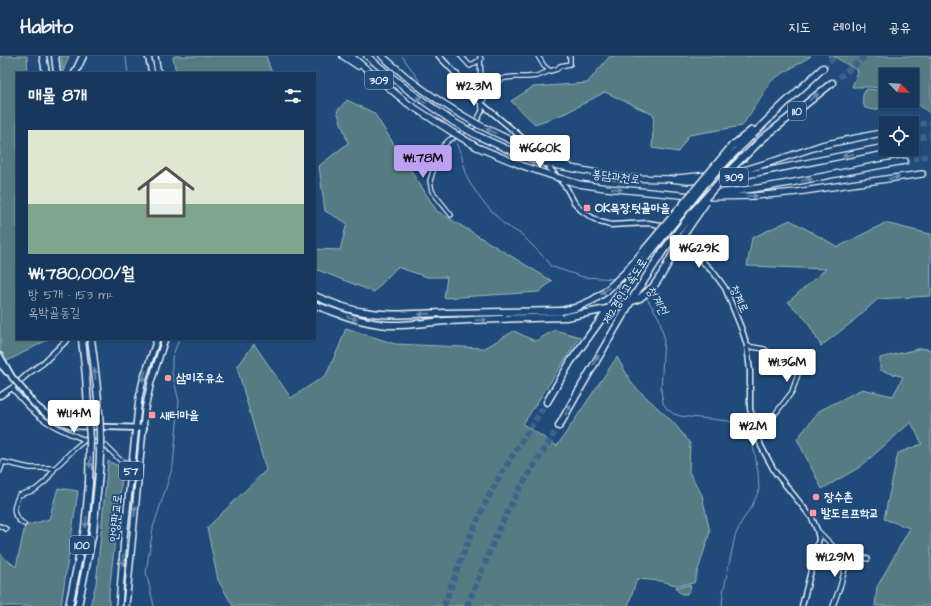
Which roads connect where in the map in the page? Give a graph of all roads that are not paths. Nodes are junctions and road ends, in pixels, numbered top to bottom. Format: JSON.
{"nodes":[{"id":1,"x":43,"y":56,"type":"edge"},
{"id":2,"x":46,"y":56,"type":"edge"},
{"id":3,"x":55,"y":56,"type":"edge"},
{"id":4,"x":82,"y":56,"type":"edge"},
{"id":5,"x":148,"y":56,"type":"edge"},
{"id":6,"x":155,"y":56,"type":"edge"},
{"id":7,"x":343,"y":56,"type":"edge"},
{"id":8,"x":351,"y":56,"type":"edge"},
{"id":9,"x":366,"y":56,"type":"edge"},
{"id":10,"x":382,"y":56,"type":"edge"},
{"id":11,"x":439,"y":56,"type":"edge"},
{"id":12,"x":461,"y":56,"type":"edge"},
{"id":13,"x":538,"y":56,"type":"edge"},
{"id":14,"x":570,"y":56,"type":"edge"},
{"id":15,"x":480,"y":58,"type":"edge"},
{"id":16,"x":823,"y":68,"type":"tunnel mouth"},
{"id":17,"x":550,"y":71,"type":"junction"},
{"id":18,"x":47,"y":72,"type":"edge"},
{"id":19,"x":47,"y":72,"type":"edge"},
{"id":20,"x":57,"y":72,"type":"edge"},
{"id":21,"x":76,"y":72,"type":"edge"},
{"id":22,"x":152,"y":72,"type":"edge"},
{"id":23,"x":158,"y":72,"type":"edge"},
{"id":24,"x":373,"y":75,"type":"junction"},
{"id":25,"x":832,"y":83,"type":"tunnel mouth"},
{"id":26,"x":482,"y":104,"type":"junction"},
{"id":27,"x":476,"y":125,"type":"junction"},
{"id":28,"x":879,"y":134,"type":"edge"},
{"id":29,"x":734,"y":148,"type":"junction"},
{"id":30,"x":879,"y":148,"type":"edge"},
{"id":31,"x":745,"y":155,"type":"junction"},
{"id":32,"x":905,"y":161,"type":"tunnel mouth"},
{"id":33,"x":580,"y":171,"type":"junction"},
{"id":34,"x":922,"y":174,"type":"tunnel mouth"},
{"id":35,"x":670,"y":179,"type":"junction"},
{"id":36,"x":671,"y":194,"type":"junction"},
{"id":37,"x":451,"y":215,"type":"dead end"},
{"id":38,"x":316,"y":296,"type":"edge"},
{"id":39,"x":316,"y":305,"type":"edge"},
{"id":40,"x":67,"y":340,"type":"edge"},
{"id":41,"x":82,"y":340,"type":"edge"},
{"id":42,"x":91,"y":340,"type":"edge"},
{"id":43,"x":157,"y":340,"type":"edge"},
{"id":44,"x":165,"y":340,"type":"edge"},
{"id":45,"x":747,"y":346,"type":"junction"},
{"id":46,"x":0,"y":356,"type":"edge"},
{"id":47,"x":0,"y":364,"type":"edge"},
{"id":48,"x":12,"y":377,"type":"junction"},
{"id":49,"x":12,"y":388,"type":"junction"},
{"id":50,"x":0,"y":396,"type":"edge"},
{"id":51,"x":547,"y":402,"type":"tunnel mouth"},
{"id":52,"x":559,"y":426,"type":"tunnel mouth"},
{"id":53,"x":136,"y":427,"type":"junction"},
{"id":54,"x":144,"y":428,"type":"junction"},
{"id":55,"x":758,"y":436,"type":"junction"},
{"id":56,"x":85,"y":440,"type":"junction"},
{"id":57,"x":131,"y":464,"type":"junction"},
{"id":58,"x":140,"y":465,"type":"junction"},
{"id":59,"x":55,"y":468,"type":"junction"},
{"id":60,"x":0,"y":471,"type":"edge"},
{"id":61,"x":24,"y":524,"type":"dead end"},
{"id":62,"x":0,"y":526,"type":"edge"},
{"id":63,"x":6,"y":529,"type":"dead end"},
{"id":64,"x":817,"y":530,"type":"junction"},
{"id":65,"x":849,"y":554,"type":"junction"},
{"id":66,"x":868,"y":559,"type":"dead end"},
{"id":67,"x":69,"y":606,"type":"edge"},
{"id":68,"x":78,"y":606,"type":"edge"},
{"id":69,"x":120,"y":606,"type":"edge"},
{"id":70,"x":126,"y":606,"type":"edge"},
{"id":71,"x":802,"y":606,"type":"edge"},
{"id":72,"x":833,"y":606,"type":"edge"}],
"edges":[{"from":1,"to":18,"type":"highway"},
{"from":2,"to":19,"type":"highway"},
{"from":3,"to":20,"type":"highway"},
{"from":4,"to":21,"type":"highway"},
{"from":5,"to":22,"type":"main road"},
{"from":6,"to":23,"type":"main road"},
{"from":7,"to":24,"type":"highway","name":"봉담과천로"},
{"from":8,"to":24,"type":"highway","name":"봉담과천로","number":"309"},
{"from":33,"to":9,"type":"highway","name":"봉담과천로","number":"309","one_way":true,"bridge":true},
{"from":10,"to":27,"type":"highway","name":"봉담과천로","bridge":true},
{"from":11,"to":26,"type":"street","name":"청계로"},
{"from":12,"to":15,"type":"street"},
{"from":13,"to":17,"type":"street"},
{"from":14,"to":17,"type":"street"},
{"from":15,"to":26,"type":"street"},
{"from":16,"to":29,"type":"highway","name":"제2경인고속도로","number":"110"},
{"from":17,"to":26,"type":"street"},
{"from":24,"to":36,"type":"highway","name":"봉담과천로","number":"309","one_way":true,"bridge":true},
{"from":31,"to":25,"type":"highway","name":"제2경인고속도로","number":"110","one_way":true},
{"from":26,"to":27,"type":"street"},
{"from":26,"to":45,"type":"street","name":"청계로"},
{"from":33,"to":27,"type":"highway","name":"봉담과천로","one_way":true,"bridge":true},
{"from":27,"to":37,"type":"street","bridge":true},
{"from":28,"to":35,"type":"highway","name":"봉담과천로"},
{"from":29,"to":38,"type":"highway","one_way":true,"bridge":true},
{"from":29,"to":51,"type":"highway","name":"제2경인고속도로","number":"110","bridge":true},
{"from":30,"to":35,"type":"highway","name":"봉담과천로","number":"309","one_way":true},
{"from":39,"to":31,"type":"highway","one_way":true,"bridge":true},
{"from":52,"to":31,"type":"highway","name":"제2경인고속도로","number":"110","one_way":true,"bridge":true},
{"from":36,"to":32,"type":"highway","name":"봉담과천로","number":"309","one_way":true},
{"from":33,"to":35,"type":"highway","name":"봉담과천로","number":"309"},
{"from":36,"to":34,"type":"highway","name":"봉담과천로","one_way":true},
{"from":40,"to":49,"type":"street"},
{"from":41,"to":67,"type":"highway","number":"100","one_way":true,"bridge":true},
{"from":68,"to":42,"type":"highway","number":"100","one_way":true,"bridge":true},
{"from":43,"to":53,"type":"main road","name":"안양판교로","number":"57","one_way":true},
{"from":44,"to":54,"type":"main road","name":"안양판교로","number":"57"},
{"from":45,"to":55,"type":"street","name":"청계로"},
{"from":45,"to":55,"type":"street"},
{"from":46,"to":48,"type":"main road"},
{"from":47,"to":48,"type":"main road"},
{"from":48,"to":53,"type":"main road","bridge":true},
{"from":49,"to":50,"type":"street"},
{"from":49,"to":56,"type":"street"},
{"from":53,"to":54,"type":"main road"},
{"from":53,"to":57,"type":"main road","name":"안양판교로","number":"57"},
{"from":54,"to":58,"type":"main road","name":"안양판교로","number":"57"},
{"from":55,"to":64,"type":"street","name":"청계로"},
{"from":56,"to":57,"type":"street"},
{"from":56,"to":59,"type":"street"},
{"from":57,"to":58,"type":"street"},
{"from":57,"to":69,"type":"main road","name":"안양판교로","number":"57","one_way":true},
{"from":70,"to":58,"type":"main road","name":"안양판교로","number":"57","one_way":true},
{"from":59,"to":60,"type":"street"},
{"from":59,"to":61,"type":"street"},
{"from":62,"to":63,"type":"street"},
{"from":64,"to":65,"type":"street"},
{"from":64,"to":71,"type":"street"},
{"from":65,"to":66,"type":"street"},
{"from":65,"to":72,"type":"street"}]}
